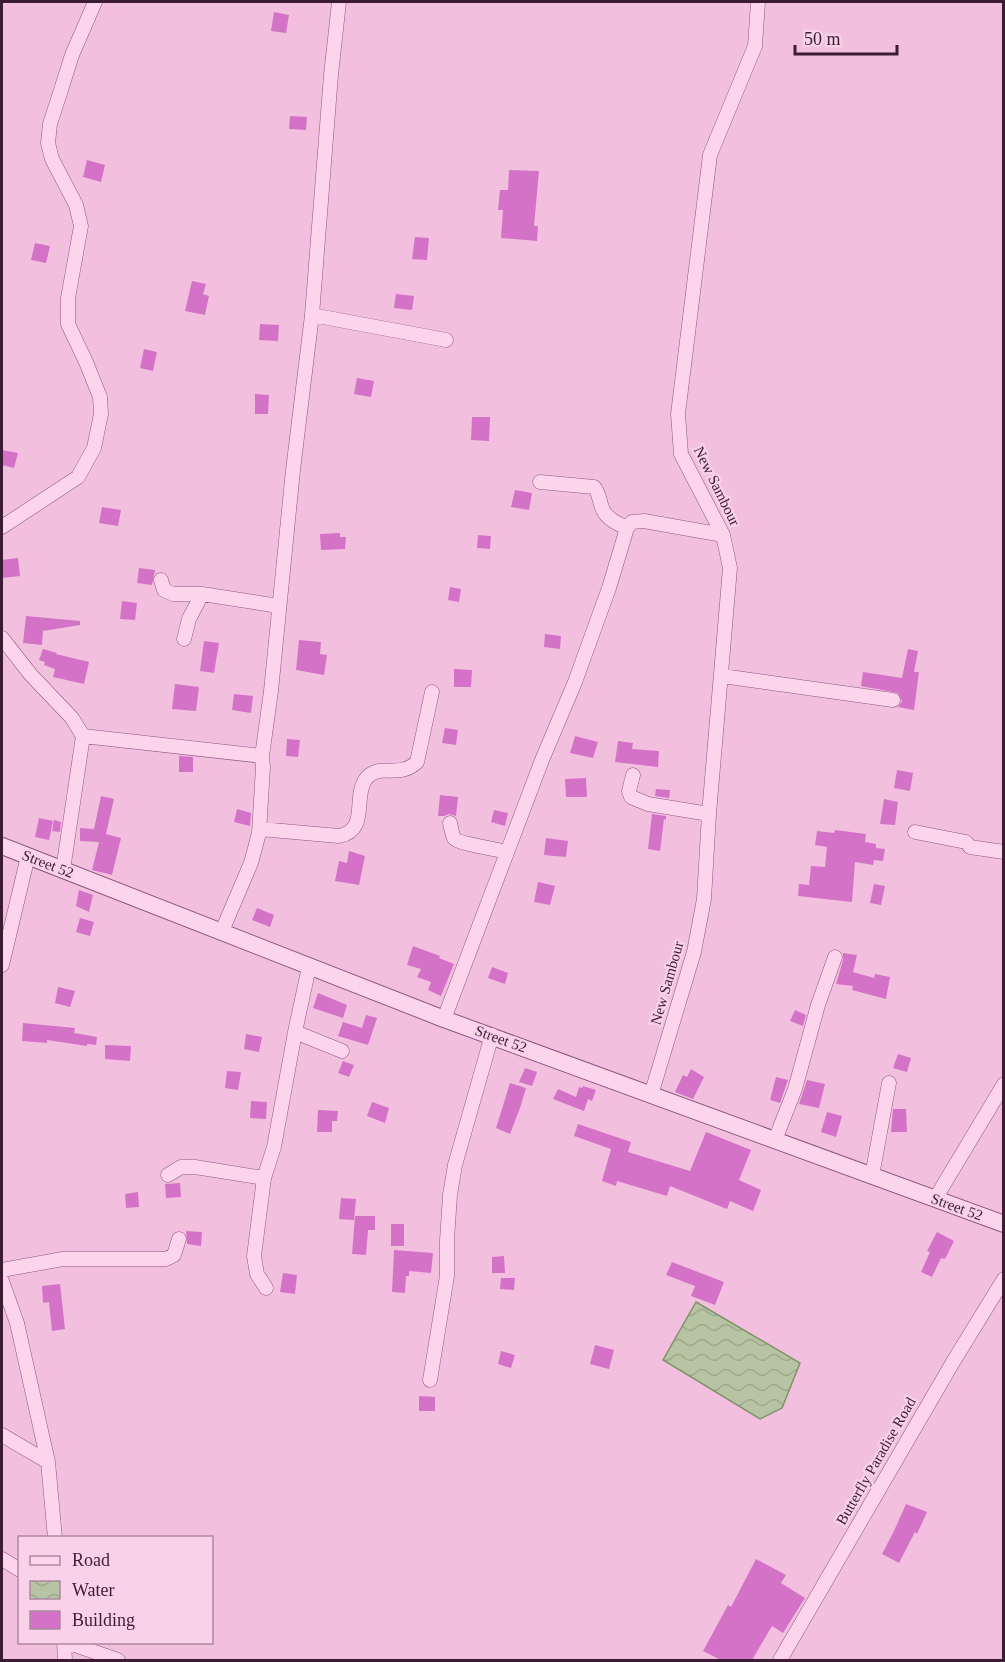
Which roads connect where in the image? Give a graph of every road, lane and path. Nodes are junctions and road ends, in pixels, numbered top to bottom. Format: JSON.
{"nodes":[{"id":1,"x":95,"y":2,"type":"edge"},
{"id":2,"x":339,"y":2,"type":"edge"},
{"id":3,"x":758,"y":2,"type":"edge"},
{"id":4,"x":312,"y":315,"type":"junction"},
{"id":5,"x":446,"y":340,"type":"dead end"},
{"id":6,"x":540,"y":482,"type":"dead end"},
{"id":7,"x":2,"y":527,"type":"edge"},
{"id":8,"x":627,"y":528,"type":"junction"},
{"id":9,"x":723,"y":535,"type":"junction"},
{"id":10,"x":161,"y":580,"type":"dead end"},
{"id":11,"x":202,"y":594,"type":"junction"},
{"id":12,"x":279,"y":606,"type":"junction"},
{"id":13,"x":2,"y":638,"type":"edge"},
{"id":14,"x":184,"y":639,"type":"dead end"},
{"id":15,"x":722,"y":676,"type":"junction"},
{"id":16,"x":432,"y":692,"type":"dead end"},
{"id":17,"x":893,"y":700,"type":"dead end"},
{"id":18,"x":83,"y":736,"type":"junction"},
{"id":19,"x":262,"y":756,"type":"junction"},
{"id":20,"x":633,"y":775,"type":"dead end"},
{"id":21,"x":709,"y":814,"type":"junction"},
{"id":22,"x":450,"y":823,"type":"dead end"},
{"id":23,"x":260,"y":829,"type":"junction"},
{"id":24,"x":915,"y":831,"type":"dead end"},
{"id":25,"x":2,"y":846,"type":"edge"},
{"id":26,"x":507,"y":852,"type":"junction"},
{"id":27,"x":1004,"y":852,"type":"edge"},
{"id":28,"x":28,"y":856,"type":"junction"},
{"id":29,"x":63,"y":870,"type":"junction"},
{"id":30,"x":222,"y":931,"type":"junction"},
{"id":31,"x":835,"y":957,"type":"dead end"},
{"id":32,"x":2,"y":965,"type":"edge"},
{"id":33,"x":309,"y":967,"type":"junction"},
{"id":34,"x":444,"y":1019,"type":"junction"},
{"id":35,"x":295,"y":1032,"type":"junction"},
{"id":36,"x":492,"y":1035,"type":"junction"},
{"id":37,"x":342,"y":1051,"type":"dead end"},
{"id":38,"x":889,"y":1083,"type":"dead end"},
{"id":39,"x":1004,"y":1084,"type":"edge"},
{"id":40,"x":651,"y":1095,"type":"junction"},
{"id":41,"x":774,"y":1140,"type":"junction"},
{"id":42,"x":168,"y":1175,"type":"dead end"},
{"id":43,"x":872,"y":1176,"type":"junction"},
{"id":44,"x":264,"y":1178,"type":"junction"},
{"id":45,"x":935,"y":1199,"type":"junction"},
{"id":46,"x":1004,"y":1224,"type":"edge"},
{"id":47,"x":179,"y":1239,"type":"dead end"},
{"id":48,"x":2,"y":1270,"type":"edge"},
{"id":49,"x":1004,"y":1279,"type":"edge"},
{"id":50,"x":2,"y":1281,"type":"edge"},
{"id":51,"x":266,"y":1288,"type":"dead end"},
{"id":52,"x":430,"y":1380,"type":"dead end"},
{"id":53,"x":2,"y":1435,"type":"edge"},
{"id":54,"x":48,"y":1462,"type":"junction"},
{"id":55,"x":55,"y":1536,"type":"edge"},
{"id":56,"x":2,"y":1559,"type":"edge"},
{"id":57,"x":18,"y":1569,"type":"edge"},
{"id":58,"x":65,"y":1644,"type":"edge"},
{"id":59,"x":71,"y":1644,"type":"edge"},
{"id":60,"x":65,"y":1660,"type":"edge"},
{"id":61,"x":118,"y":1660,"type":"edge"},
{"id":62,"x":780,"y":1660,"type":"edge"}],
"edges":[{"from":1,"to":7,"type":"street"},
{"from":2,"to":4,"type":"street"},
{"from":3,"to":9,"type":"street","name":"New Sambour"},
{"from":4,"to":5,"type":"street"},
{"from":4,"to":12,"type":"street"},
{"from":6,"to":8,"type":"street"},
{"from":8,"to":9,"type":"street"},
{"from":8,"to":26,"type":"street"},
{"from":9,"to":15,"type":"street","name":"New Sambour"},
{"from":10,"to":11,"type":"street"},
{"from":11,"to":12,"type":"street"},
{"from":11,"to":14,"type":"street"},
{"from":12,"to":19,"type":"street"},
{"from":13,"to":18,"type":"street"},
{"from":15,"to":17,"type":"street"},
{"from":15,"to":21,"type":"street","name":"New Sambour"},
{"from":16,"to":23,"type":"street"},
{"from":18,"to":19,"type":"street"},
{"from":18,"to":29,"type":"street"},
{"from":19,"to":23,"type":"street"},
{"from":20,"to":21,"type":"street"},
{"from":21,"to":40,"type":"street","name":"New Sambour"},
{"from":22,"to":26,"type":"street"},
{"from":23,"to":30,"type":"street"},
{"from":24,"to":27,"type":"street"},
{"from":25,"to":28,"type":"street","name":"Street 52"},
{"from":26,"to":34,"type":"street"},
{"from":28,"to":29,"type":"street","name":"Street 52"},
{"from":28,"to":32,"type":"street"},
{"from":29,"to":30,"type":"street","name":"Street 52"},
{"from":30,"to":33,"type":"street","name":"Street 52"},
{"from":31,"to":41,"type":"street"},
{"from":33,"to":34,"type":"street","name":"Street 52"},
{"from":33,"to":35,"type":"street"},
{"from":34,"to":36,"type":"street","name":"Street 52"},
{"from":35,"to":37,"type":"street"},
{"from":35,"to":44,"type":"street"},
{"from":36,"to":40,"type":"street","name":"Street 52"},
{"from":36,"to":52,"type":"street"},
{"from":38,"to":43,"type":"street"},
{"from":39,"to":45,"type":"street"},
{"from":40,"to":41,"type":"street","name":"Street 52"},
{"from":41,"to":43,"type":"street","name":"Street 52"},
{"from":42,"to":44,"type":"street"},
{"from":43,"to":45,"type":"street","name":"Street 52"},
{"from":44,"to":51,"type":"street"},
{"from":45,"to":46,"type":"street","name":"Street 52"},
{"from":47,"to":48,"type":"street"},
{"from":49,"to":62,"type":"street","name":"Butterfly Paradise Road"},
{"from":50,"to":54,"type":"street"},
{"from":53,"to":54,"type":"street"},
{"from":54,"to":55,"type":"street"},
{"from":56,"to":57,"type":"street"},
{"from":58,"to":60,"type":"street"},
{"from":59,"to":61,"type":"street"}]}
